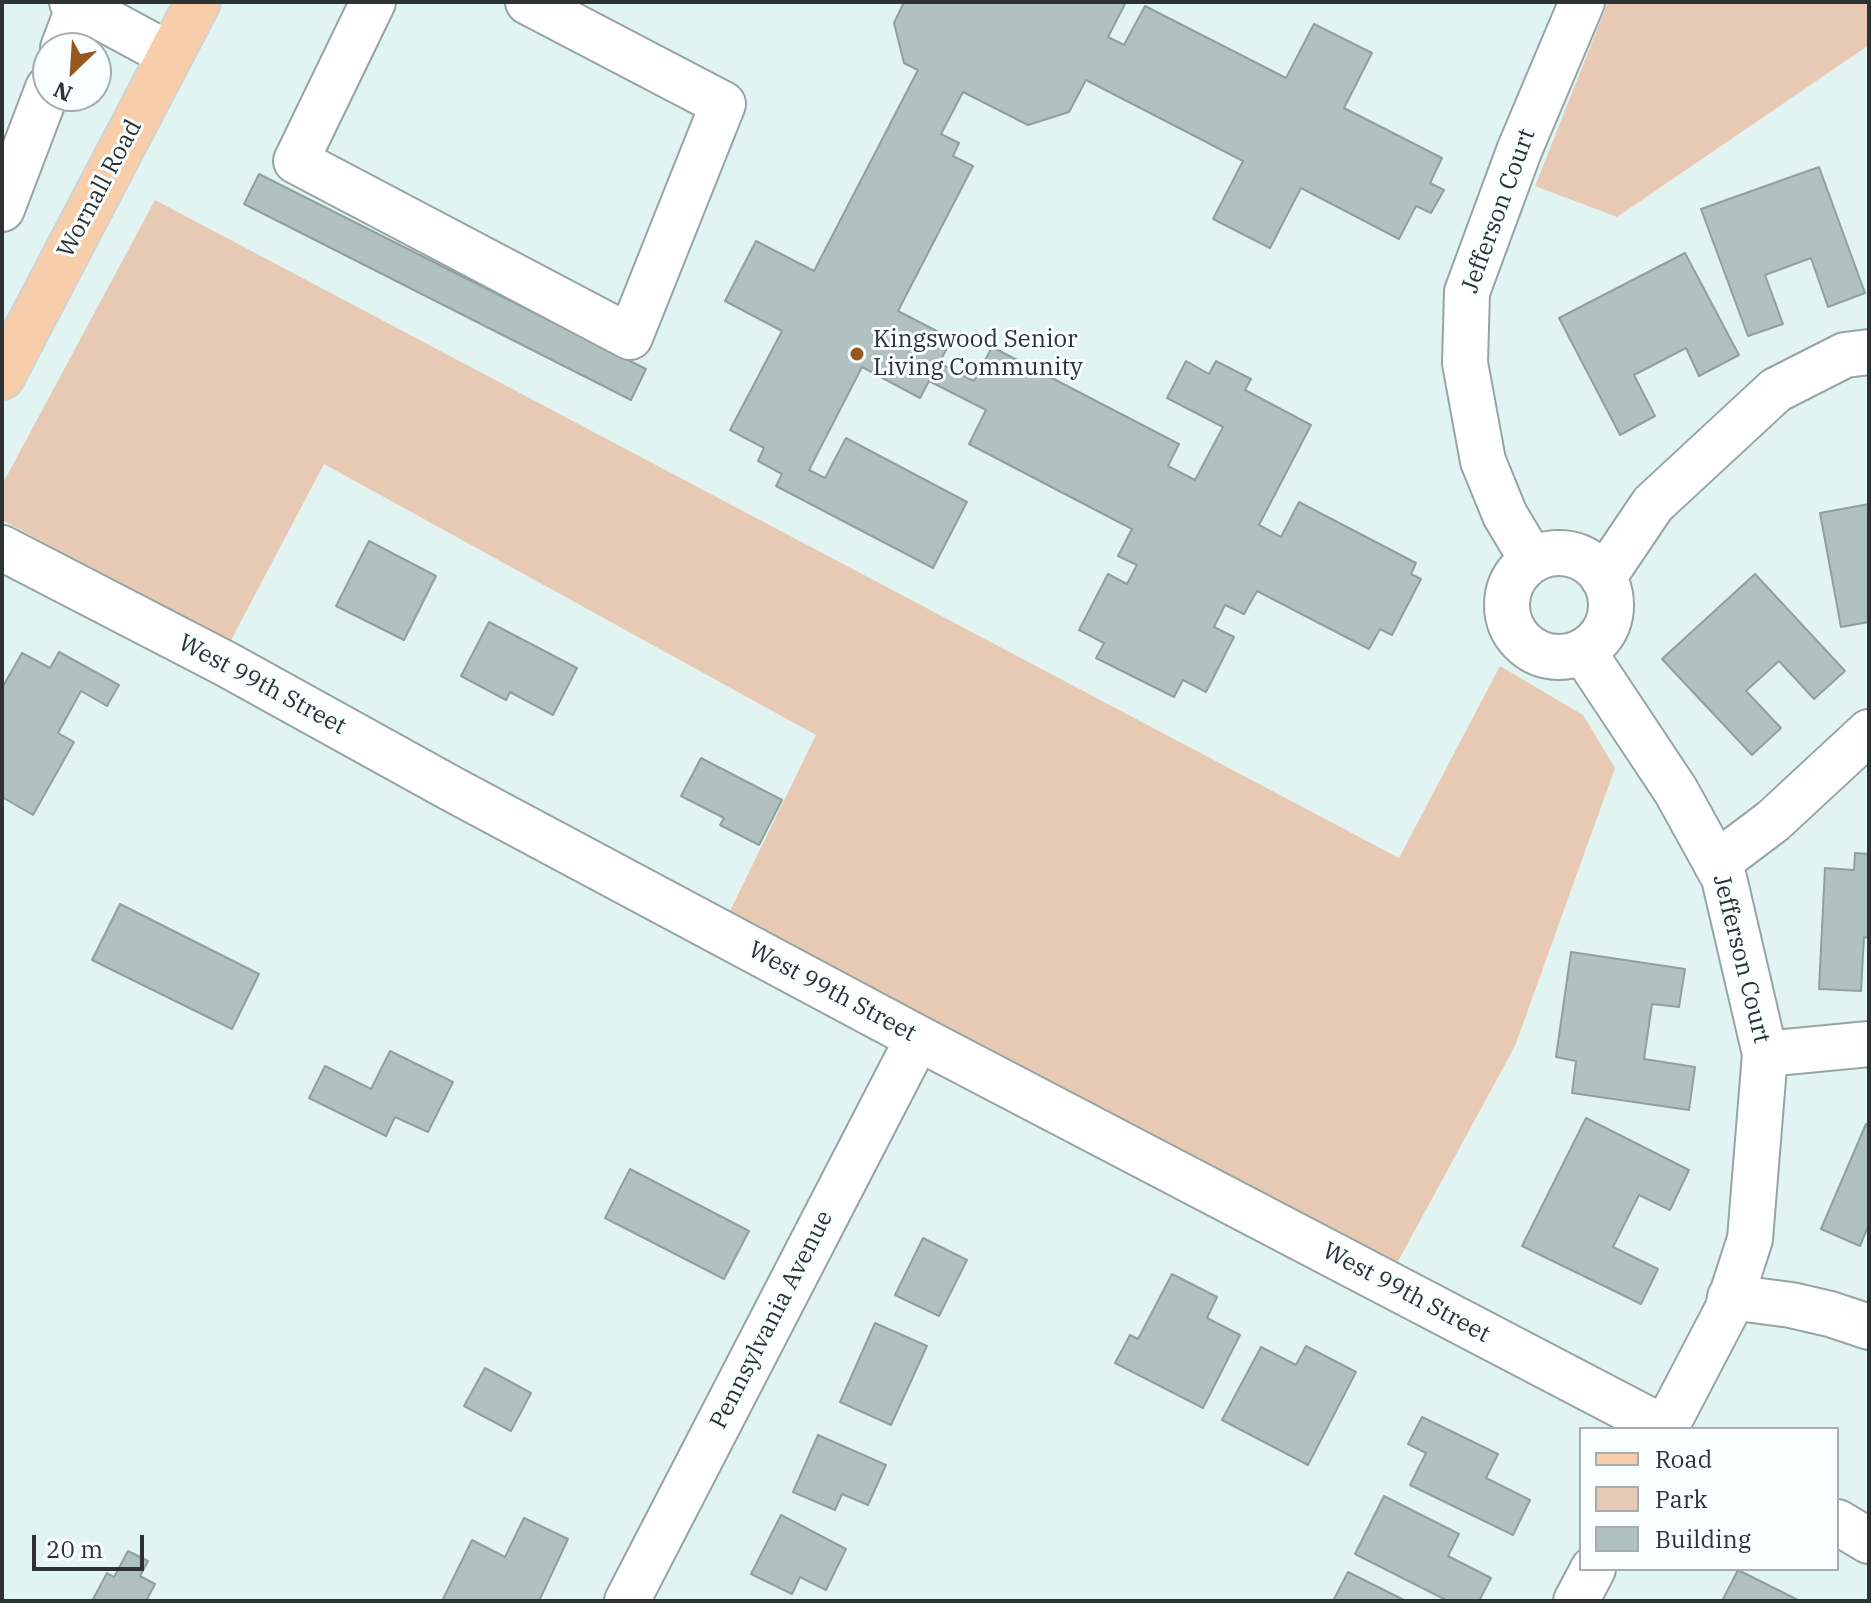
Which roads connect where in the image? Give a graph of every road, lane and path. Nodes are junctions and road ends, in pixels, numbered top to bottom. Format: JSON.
{"nodes":[{"id":1,"x":198,"y":2,"type":"edge"},
{"id":2,"x":373,"y":2,"type":"edge"},
{"id":3,"x":528,"y":2,"type":"edge"},
{"id":4,"x":1582,"y":2,"type":"edge"},
{"id":5,"x":76,"y":4,"type":"edge"},
{"id":6,"x":68,"y":32,"type":"edge"},
{"id":7,"x":170,"y":55,"type":"junction"},
{"id":8,"x":39,"y":112,"type":"edge"},
{"id":9,"x":2,"y":209,"type":"edge"},
{"id":10,"x":1869,"y":352,"type":"edge"},
{"id":11,"x":2,"y":377,"type":"edge"},
{"id":12,"x":2,"y":548,"type":"edge"},
{"id":13,"x":1532,"y":560,"type":"junction"},
{"id":14,"x":1603,"y":578,"type":"junction"},
{"id":15,"x":1583,"y":651,"type":"junction"},
{"id":16,"x":1869,"y":732,"type":"edge"},
{"id":17,"x":1716,"y":864,"type":"junction"},
{"id":18,"x":918,"y":1038,"type":"junction"},
{"id":19,"x":1869,"y":1044,"type":"edge"},
{"id":20,"x":1765,"y":1054,"type":"junction"},
{"id":21,"x":1730,"y":1297,"type":"junction"},
{"id":22,"x":1869,"y":1327,"type":"edge"},
{"id":23,"x":1661,"y":1427,"type":"edge"},
{"id":24,"x":1666,"y":1427,"type":"edge"},
{"id":25,"x":1839,"y":1523,"type":"edge"},
{"id":26,"x":1869,"y":1541,"type":"edge"},
{"id":27,"x":1592,"y":1571,"type":"edge"},
{"id":28,"x":627,"y":1601,"type":"edge"},
{"id":29,"x":1576,"y":1601,"type":"edge"}],
"edges":[{"from":1,"to":7,"type":"main road","name":"Wornall Road"},
{"from":2,"to":3,"type":"street"},
{"from":4,"to":13,"type":"street","name":"Jefferson Court"},
{"from":5,"to":6,"type":"street"},
{"from":5,"to":7,"type":"street"},
{"from":7,"to":11,"type":"main road","name":"Wornall Road"},
{"from":8,"to":9,"type":"street"},
{"from":10,"to":14,"type":"street"},
{"from":12,"to":18,"type":"street","name":"West 99th Street"},
{"from":13,"to":14,"type":"street"},
{"from":13,"to":15,"type":"street"},
{"from":14,"to":15,"type":"street"},
{"from":15,"to":17,"type":"street","name":"Jefferson Court"},
{"from":16,"to":17,"type":"street"},
{"from":17,"to":20,"type":"street","name":"Jefferson Court"},
{"from":18,"to":23,"type":"street","name":"West 99th Street"},
{"from":18,"to":28,"type":"street","name":"Pennsylvania Avenue"},
{"from":19,"to":20,"type":"street"},
{"from":20,"to":21,"type":"street","name":"Jefferson Court"},
{"from":21,"to":22,"type":"street"},
{"from":21,"to":24,"type":"street","name":"Jefferson Court"},
{"from":25,"to":26,"type":"street"},
{"from":27,"to":29,"type":"street"}]}
